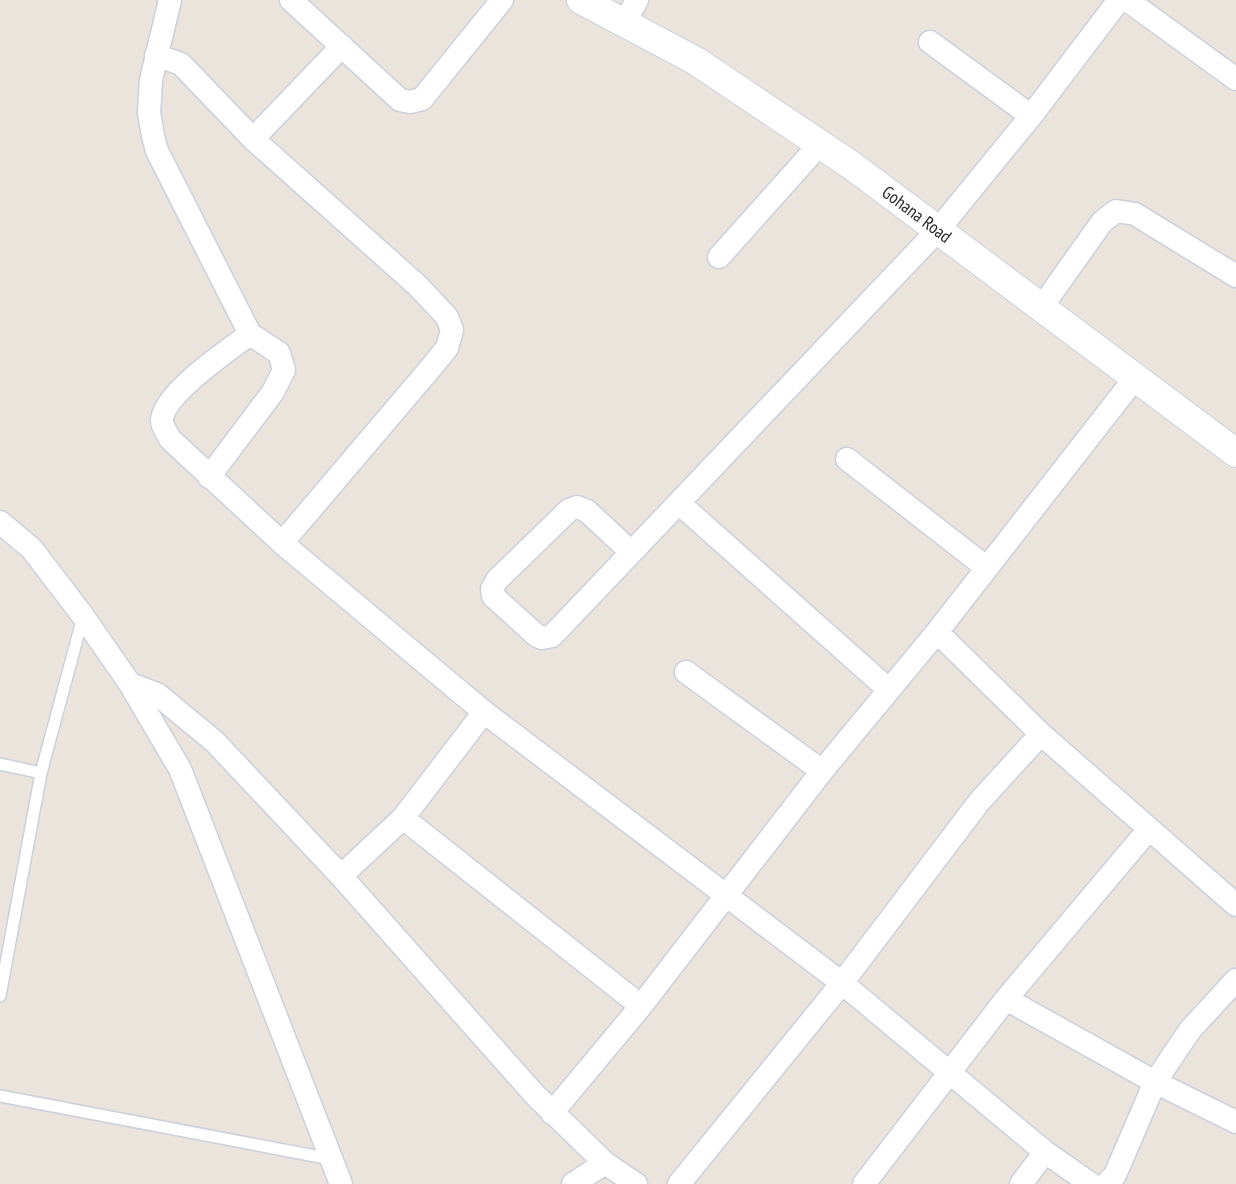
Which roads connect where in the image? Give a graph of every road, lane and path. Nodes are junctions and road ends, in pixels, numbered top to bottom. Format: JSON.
{"nodes":[{"id":1,"x":170,"y":0,"type":"edge"},
{"id":2,"x":291,"y":0,"type":"edge"},
{"id":3,"x":502,"y":0,"type":"edge"},
{"id":4,"x":581,"y":0,"type":"edge"},
{"id":5,"x":1119,"y":0,"type":"edge"},
{"id":6,"x":1127,"y":0,"type":"edge"},
{"id":7,"x":630,"y":11,"type":"edge"},
{"id":8,"x":930,"y":42,"type":"dead end"},
{"id":9,"x":342,"y":46,"type":"junction"},
{"id":10,"x":156,"y":55,"type":"junction"},
{"id":11,"x":1236,"y":79,"type":"edge"},
{"id":12,"x":1031,"y":116,"type":"junction"},
{"id":13,"x":252,"y":139,"type":"junction"},
{"id":14,"x":820,"y":144,"type":"junction"},
{"id":15,"x":938,"y":230,"type":"junction"},
{"id":16,"x":719,"y":257,"type":"dead end"},
{"id":17,"x":1236,"y":276,"type":"edge"},
{"id":18,"x":1041,"y":308,"type":"junction"},
{"id":19,"x":250,"y":334,"type":"junction"},
{"id":20,"x":1135,"y":378,"type":"junction"},
{"id":21,"x":1236,"y":453,"type":"edge"},
{"id":22,"x":847,"y":459,"type":"dead end"},
{"id":23,"x":209,"y":477,"type":"junction"},
{"id":24,"x":680,"y":504,"type":"junction"},
{"id":25,"x":0,"y":522,"type":"edge"},
{"id":26,"x":282,"y":543,"type":"junction"},
{"id":27,"x":630,"y":552,"type":"junction"},
{"id":28,"x":988,"y":568,"type":"junction"},
{"id":29,"x":83,"y":616,"type":"junction"},
{"id":30,"x":937,"y":632,"type":"junction"},
{"id":31,"x":686,"y":672,"type":"dead end"},
{"id":32,"x":130,"y":684,"type":"junction"},
{"id":33,"x":888,"y":689,"type":"junction"},
{"id":34,"x":484,"y":712,"type":"junction"},
{"id":35,"x":1041,"y":734,"type":"junction"},
{"id":36,"x":0,"y":764,"type":"edge"},
{"id":37,"x":822,"y":771,"type":"junction"},
{"id":38,"x":41,"y":772,"type":"junction"},
{"id":39,"x":402,"y":818,"type":"junction"},
{"id":40,"x":1149,"y":829,"type":"junction"},
{"id":41,"x":341,"y":876,"type":"junction"},
{"id":42,"x":726,"y":895,"type":"junction"},
{"id":43,"x":1236,"y":905,"type":"edge"},
{"id":44,"x":1236,"y":980,"type":"edge"},
{"id":45,"x":842,"y":983,"type":"junction"},
{"id":46,"x":0,"y":996,"type":"edge"},
{"id":47,"x":1006,"y":998,"type":"junction"},
{"id":48,"x":640,"y":1006,"type":"junction"},
{"id":49,"x":948,"y":1073,"type":"junction"},
{"id":50,"x":1155,"y":1082,"type":"junction"},
{"id":51,"x":0,"y":1096,"type":"edge"},
{"id":52,"x":552,"y":1113,"type":"junction"},
{"id":53,"x":1236,"y":1122,"type":"edge"},
{"id":54,"x":1045,"y":1152,"type":"junction"},
{"id":55,"x":331,"y":1159,"type":"junction"},
{"id":56,"x":605,"y":1163,"type":"junction"},
{"id":57,"x":341,"y":1184,"type":"edge"},
{"id":58,"x":573,"y":1184,"type":"edge"},
{"id":59,"x":636,"y":1184,"type":"edge"},
{"id":60,"x":679,"y":1184,"type":"edge"},
{"id":61,"x":864,"y":1184,"type":"edge"},
{"id":62,"x":1021,"y":1184,"type":"edge"},
{"id":63,"x":1091,"y":1184,"type":"edge"},
{"id":64,"x":1106,"y":1184,"type":"edge"}],
"edges":[{"from":1,"to":10,"type":"street"},
{"from":2,"to":9,"type":"street"},
{"from":3,"to":9,"type":"street"},
{"from":4,"to":7,"type":"main road","name":"Gohana Road"},
{"from":5,"to":12,"type":"street"},
{"from":6,"to":11,"type":"street"},
{"from":7,"to":14,"type":"main road","name":"Gohana Road"},
{"from":8,"to":12,"type":"street"},
{"from":9,"to":13,"type":"street"},
{"from":10,"to":13,"type":"street"},
{"from":10,"to":19,"type":"street"},
{"from":12,"to":15,"type":"street"},
{"from":13,"to":26,"type":"street"},
{"from":14,"to":15,"type":"main road","name":"Gohana Road"},
{"from":14,"to":16,"type":"street"},
{"from":15,"to":18,"type":"main road","name":"Gohana Road"},
{"from":15,"to":24,"type":"street"},
{"from":17,"to":18,"type":"street"},
{"from":18,"to":20,"type":"main road","name":"Gohana Road"},
{"from":19,"to":23,"type":"street"},
{"from":19,"to":23,"type":"street"},
{"from":20,"to":21,"type":"main road","name":"Gohana Road"},
{"from":20,"to":28,"type":"street"},
{"from":22,"to":28,"type":"street"},
{"from":23,"to":26,"type":"street"},
{"from":24,"to":27,"type":"street"},
{"from":24,"to":33,"type":"street"},
{"from":25,"to":29,"type":"street"},
{"from":26,"to":34,"type":"street"},
{"from":27,"to":27,"type":"street"},
{"from":28,"to":30,"type":"street"},
{"from":29,"to":32,"type":"street"},
{"from":29,"to":38,"type":"lane"},
{"from":30,"to":33,"type":"street"},
{"from":30,"to":35,"type":"street"},
{"from":31,"to":37,"type":"street"},
{"from":32,"to":41,"type":"street"},
{"from":32,"to":55,"type":"street"},
{"from":33,"to":37,"type":"street"},
{"from":34,"to":39,"type":"street"},
{"from":34,"to":42,"type":"street"},
{"from":35,"to":40,"type":"street"},
{"from":35,"to":45,"type":"street"},
{"from":36,"to":38,"type":"lane"},
{"from":37,"to":42,"type":"street"},
{"from":38,"to":46,"type":"lane"},
{"from":39,"to":41,"type":"street"},
{"from":39,"to":48,"type":"street"},
{"from":40,"to":43,"type":"street"},
{"from":40,"to":47,"type":"street"},
{"from":41,"to":52,"type":"street"},
{"from":42,"to":45,"type":"street"},
{"from":42,"to":48,"type":"street"},
{"from":44,"to":50,"type":"street"},
{"from":45,"to":49,"type":"street"},
{"from":45,"to":60,"type":"street"},
{"from":47,"to":49,"type":"street"},
{"from":47,"to":50,"type":"street"},
{"from":48,"to":52,"type":"street"},
{"from":49,"to":54,"type":"street"},
{"from":49,"to":61,"type":"street"},
{"from":50,"to":53,"type":"street"},
{"from":50,"to":64,"type":"street"},
{"from":51,"to":55,"type":"lane"},
{"from":52,"to":56,"type":"street"},
{"from":54,"to":62,"type":"street"},
{"from":54,"to":63,"type":"street"},
{"from":55,"to":57,"type":"street"},
{"from":56,"to":58,"type":"street"},
{"from":56,"to":59,"type":"street"}]}
